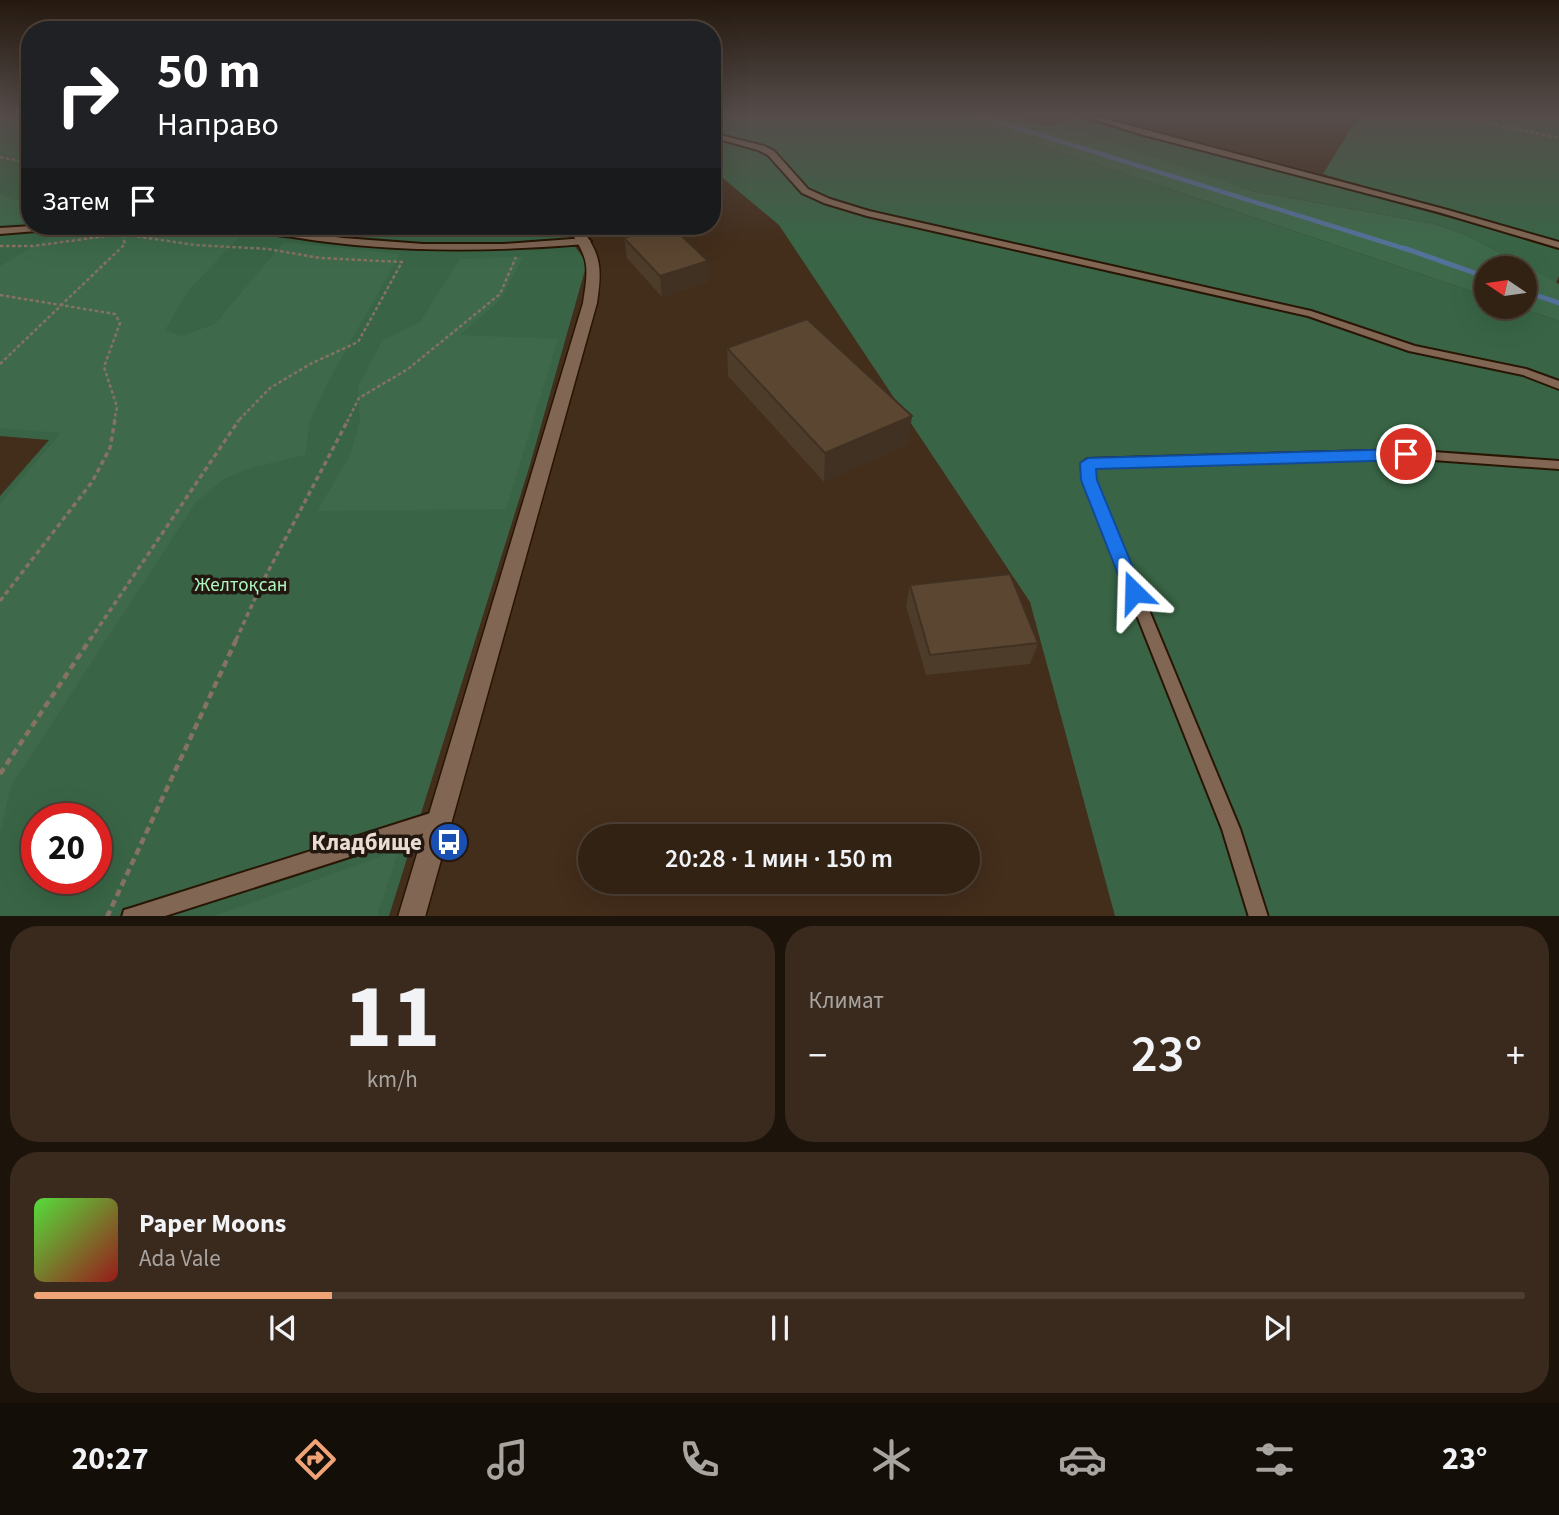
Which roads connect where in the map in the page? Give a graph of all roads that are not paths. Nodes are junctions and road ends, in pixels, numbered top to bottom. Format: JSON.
{"nodes":[{"id":1,"x":775,"y":158,"type":"edge"},
{"id":2,"x":1239,"y":158,"type":"edge"},
{"id":3,"x":21,"y":229,"type":"edge"},
{"id":4,"x":0,"y":231,"type":"edge"},
{"id":5,"x":293,"y":235,"type":"edge"},
{"id":6,"x":571,"y":235,"type":"edge"},
{"id":7,"x":580,"y":235,"type":"edge"},
{"id":8,"x":1559,"y":245,"type":"edge"},
{"id":9,"x":1559,"y":385,"type":"edge"},
{"id":10,"x":1559,"y":466,"type":"edge"},
{"id":11,"x":440,"y":819,"type":"junction"},
{"id":12,"x":131,"y":916,"type":"edge"},
{"id":13,"x":411,"y":916,"type":"edge"},
{"id":14,"x":1259,"y":916,"type":"edge"}],
"edges":[{"from":1,"to":9,"type":"lane"},
{"from":2,"to":8,"type":"lane"},
{"from":3,"to":4,"type":"lane"},
{"from":5,"to":6,"type":"lane"},
{"from":7,"to":11,"type":"street"},
{"from":10,"to":14,"type":"lane"},
{"from":11,"to":12,"type":"lane"},
{"from":11,"to":13,"type":"street"}]}
